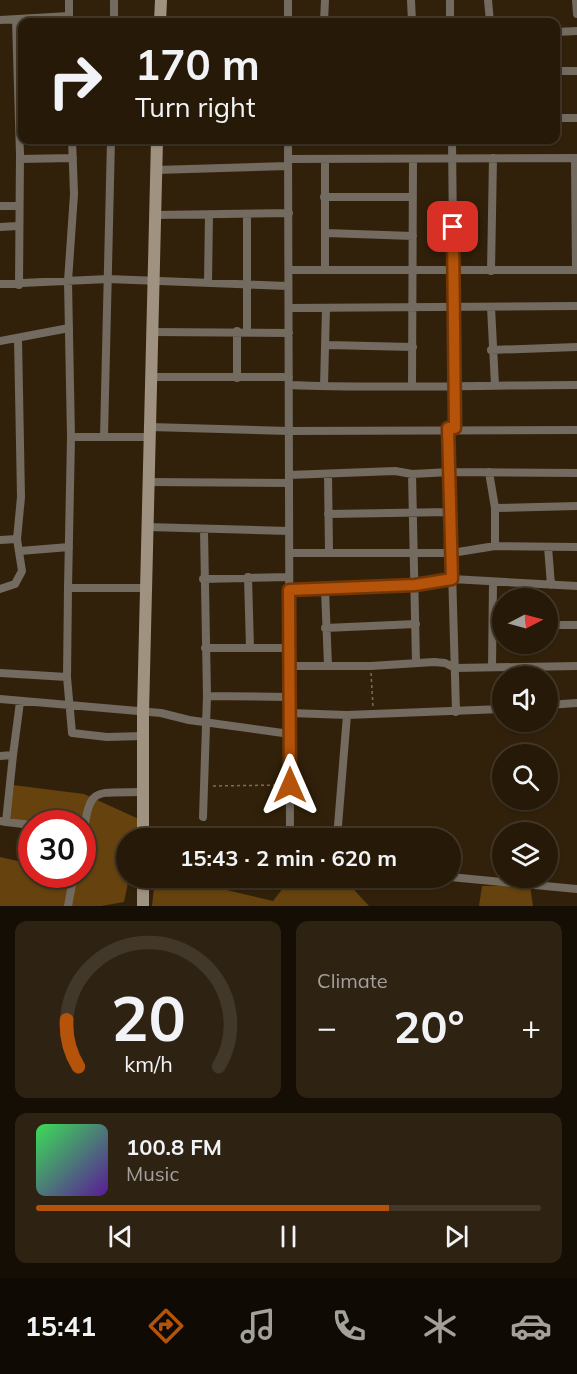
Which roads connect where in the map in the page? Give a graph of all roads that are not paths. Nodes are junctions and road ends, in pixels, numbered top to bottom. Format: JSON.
{"nodes":[{"id":1,"x":69,"y":0,"type":"edge"},
{"id":2,"x":114,"y":0,"type":"edge"},
{"id":3,"x":161,"y":0,"type":"edge"},
{"id":4,"x":288,"y":0,"type":"edge"},
{"id":5,"x":325,"y":0,"type":"edge"},
{"id":6,"x":411,"y":0,"type":"edge"},
{"id":7,"x":450,"y":0,"type":"edge"},
{"id":8,"x":488,"y":0,"type":"edge"},
{"id":9,"x":576,"y":0,"type":"edge"},
{"id":10,"x":577,"y":14,"type":"edge"},
{"id":11,"x":69,"y":18,"type":"edge"},
{"id":12,"x":114,"y":18,"type":"edge"},
{"id":13,"x":160,"y":18,"type":"edge"},
{"id":14,"x":288,"y":18,"type":"edge"},
{"id":15,"x":324,"y":18,"type":"edge"},
{"id":16,"x":412,"y":18,"type":"edge"},
{"id":17,"x":450,"y":18,"type":"edge"},
{"id":18,"x":490,"y":18,"type":"edge"},
{"id":19,"x":0,"y":20,"type":"edge"},
{"id":20,"x":16,"y":20,"type":"joint"},
{"id":21,"x":577,"y":31,"type":"edge"},
{"id":22,"x":560,"y":32,"type":"edge"},
{"id":23,"x":18,"y":50,"type":"edge"},
{"id":24,"x":560,"y":71,"type":"edge"},
{"id":25,"x":577,"y":71,"type":"edge"},
{"id":26,"x":560,"y":118,"type":"edge"},
{"id":27,"x":577,"y":118,"type":"edge"},
{"id":28,"x":20,"y":144,"type":"edge"},
{"id":29,"x":72,"y":144,"type":"edge"},
{"id":30,"x":111,"y":144,"type":"edge"},
{"id":31,"x":157,"y":144,"type":"edge"},
{"id":32,"x":288,"y":144,"type":"edge"},
{"id":33,"x":452,"y":144,"type":"edge"},
{"id":34,"x":73,"y":158,"type":"junction"},
{"id":35,"x":493,"y":158,"type":"junction"},
{"id":36,"x":576,"y":158,"type":"edge"},
{"id":37,"x":20,"y":159,"type":"junction"},
{"id":38,"x":325,"y":159,"type":"junction"},
{"id":39,"x":413,"y":159,"type":"junction"},
{"id":40,"x":452,"y":159,"type":"junction"},
{"id":41,"x":288,"y":162,"type":"junction"},
{"id":42,"x":156,"y":170,"type":"junction"},
{"id":43,"x":324,"y":197,"type":"junction"},
{"id":44,"x":413,"y":197,"type":"junction"},
{"id":45,"x":0,"y":206,"type":"edge"},
{"id":46,"x":18,"y":206,"type":"junction"},
{"id":47,"x":289,"y":213,"type":"junction"},
{"id":48,"x":155,"y":215,"type":"junction"},
{"id":49,"x":209,"y":215,"type":"junction"},
{"id":50,"x":247,"y":215,"type":"junction"},
{"id":51,"x":18,"y":226,"type":"junction"},
{"id":52,"x":0,"y":227,"type":"edge"},
{"id":53,"x":326,"y":233,"type":"junction"},
{"id":54,"x":413,"y":236,"type":"junction"},
{"id":55,"x":325,"y":269,"type":"junction"},
{"id":56,"x":289,"y":270,"type":"junction"},
{"id":57,"x":577,"y":270,"type":"edge"},
{"id":58,"x":413,"y":271,"type":"junction"},
{"id":59,"x":491,"y":271,"type":"junction"},
{"id":60,"x":453,"y":272,"type":"junction"},
{"id":61,"x":108,"y":279,"type":"junction"},
{"id":62,"x":68,"y":280,"type":"junction"},
{"id":63,"x":154,"y":280,"type":"junction"},
{"id":64,"x":208,"y":282,"type":"junction"},
{"id":65,"x":0,"y":284,"type":"edge"},
{"id":66,"x":249,"y":284,"type":"junction"},
{"id":67,"x":19,"y":285,"type":"junction"},
{"id":68,"x":288,"y":286,"type":"junction"},
{"id":69,"x":577,"y":306,"type":"edge"},
{"id":70,"x":453,"y":307,"type":"junction"},
{"id":71,"x":490,"y":307,"type":"junction"},
{"id":72,"x":289,"y":308,"type":"junction"},
{"id":73,"x":326,"y":308,"type":"junction"},
{"id":74,"x":413,"y":308,"type":"junction"},
{"id":75,"x":69,"y":328,"type":"junction"},
{"id":76,"x":242,"y":331,"type":"junction"},
{"id":77,"x":152,"y":332,"type":"junction"},
{"id":78,"x":289,"y":333,"type":"junction"},
{"id":79,"x":18,"y":338,"type":"junction"},
{"id":80,"x":0,"y":341,"type":"edge"},
{"id":81,"x":327,"y":345,"type":"junction"},
{"id":82,"x":413,"y":347,"type":"junction"},
{"id":83,"x":577,"y":347,"type":"edge"},
{"id":84,"x":491,"y":350,"type":"junction"},
{"id":85,"x":151,"y":377,"type":"junction"},
{"id":86,"x":237,"y":378,"type":"junction"},
{"id":87,"x":289,"y":381,"type":"junction"},
{"id":88,"x":495,"y":385,"type":"junction"},
{"id":89,"x":577,"y":385,"type":"edge"},
{"id":90,"x":324,"y":386,"type":"junction"},
{"id":91,"x":412,"y":386,"type":"junction"},
{"id":92,"x":455,"y":388,"type":"junction"},
{"id":93,"x":452,"y":428,"type":"junction"},
{"id":94,"x":577,"y":430,"type":"edge"},
{"id":95,"x":289,"y":431,"type":"junction"},
{"id":96,"x":150,"y":432,"type":"junction"},
{"id":97,"x":71,"y":437,"type":"junction"},
{"id":98,"x":104,"y":437,"type":"junction"},
{"id":99,"x":450,"y":472,"type":"junction"},
{"id":100,"x":489,"y":472,"type":"junction"},
{"id":101,"x":577,"y":473,"type":"edge"},
{"id":102,"x":412,"y":474,"type":"junction"},
{"id":103,"x":328,"y":475,"type":"junction"},
{"id":104,"x":289,"y":479,"type":"junction"},
{"id":105,"x":148,"y":482,"type":"junction"},
{"id":106,"x":577,"y":506,"type":"edge"},
{"id":107,"x":495,"y":508,"type":"junction"},
{"id":108,"x":451,"y":512,"type":"junction"},
{"id":109,"x":328,"y":514,"type":"junction"},
{"id":110,"x":413,"y":514,"type":"junction"},
{"id":111,"x":147,"y":527,"type":"junction"},
{"id":112,"x":204,"y":530,"type":"junction"},
{"id":113,"x":289,"y":531,"type":"junction"},
{"id":114,"x":17,"y":539,"type":"junction"},
{"id":115,"x":0,"y":540,"type":"edge"},
{"id":116,"x":495,"y":546,"type":"junction"},
{"id":117,"x":69,"y":547,"type":"junction"},
{"id":118,"x":577,"y":547,"type":"edge"},
{"id":119,"x":548,"y":548,"type":"junction"},
{"id":120,"x":20,"y":551,"type":"junction"},
{"id":121,"x":329,"y":552,"type":"junction"},
{"id":122,"x":414,"y":552,"type":"junction"},
{"id":123,"x":289,"y":553,"type":"junction"},
{"id":124,"x":452,"y":553,"type":"junction"},
{"id":125,"x":248,"y":577,"type":"junction"},
{"id":126,"x":289,"y":577,"type":"junction"},
{"id":127,"x":203,"y":579,"type":"junction"},
{"id":128,"x":452,"y":579,"type":"junction"},
{"id":129,"x":493,"y":583,"type":"junction"},
{"id":130,"x":415,"y":585,"type":"junction"},
{"id":131,"x":551,"y":585,"type":"junction"},
{"id":132,"x":577,"y":586,"type":"edge"},
{"id":133,"x":68,"y":588,"type":"junction"},
{"id":134,"x":146,"y":588,"type":"junction"},
{"id":135,"x":494,"y":588,"type":"edge"},
{"id":136,"x":325,"y":589,"type":"junction"},
{"id":137,"x":0,"y":590,"type":"edge"},
{"id":138,"x":289,"y":590,"type":"junction"},
{"id":139,"x":416,"y":624,"type":"junction"},
{"id":140,"x":558,"y":625,"type":"edge"},
{"id":141,"x":577,"y":625,"type":"edge"},
{"id":142,"x":325,"y":628,"type":"junction"},
{"id":143,"x":205,"y":648,"type":"junction"},
{"id":144,"x":250,"y":648,"type":"junction"},
{"id":145,"x":289,"y":648,"type":"junction"},
{"id":146,"x":416,"y":663,"type":"junction"},
{"id":147,"x":290,"y":666,"type":"junction"},
{"id":148,"x":328,"y":666,"type":"junction"},
{"id":149,"x":558,"y":666,"type":"edge"},
{"id":150,"x":577,"y":666,"type":"edge"},
{"id":151,"x":492,"y":667,"type":"edge"},
{"id":152,"x":455,"y":668,"type":"junction"},
{"id":153,"x":0,"y":673,"type":"edge"},
{"id":154,"x":67,"y":677,"type":"junction"},
{"id":155,"x":207,"y":696,"type":"junction"},
{"id":156,"x":290,"y":698,"type":"junction"},
{"id":157,"x":0,"y":699,"type":"edge"},
{"id":158,"x":20,"y":702,"type":"junction"},
{"id":159,"x":577,"y":703,"type":"edge"},
{"id":160,"x":558,"y":704,"type":"edge"},
{"id":161,"x":71,"y":707,"type":"junction"},
{"id":162,"x":492,"y":710,"type":"edge"},
{"id":163,"x":456,"y":712,"type":"junction"},
{"id":164,"x":142,"y":713,"type":"junction"},
{"id":165,"x":290,"y":713,"type":"junction"},
{"id":166,"x":347,"y":715,"type":"junction"},
{"id":167,"x":206,"y":721,"type":"junction"},
{"id":168,"x":290,"y":734,"type":"junction"},
{"id":169,"x":142,"y":736,"type":"junction"},
{"id":170,"x":13,"y":755,"type":"junction"},
{"id":171,"x":0,"y":756,"type":"edge"},
{"id":172,"x":143,"y":792,"type":"junction"},
{"id":173,"x":88,"y":810,"type":"edge"},
{"id":174,"x":203,"y":817,"type":"dead end"},
{"id":175,"x":3,"y":821,"type":"edge"},
{"id":176,"x":18,"y":823,"type":"edge"},
{"id":177,"x":143,"y":828,"type":"edge"},
{"id":178,"x":290,"y":828,"type":"edge"},
{"id":179,"x":338,"y":828,"type":"edge"},
{"id":180,"x":461,"y":878,"type":"edge"},
{"id":181,"x":71,"y":888,"type":"edge"},
{"id":182,"x":143,"y":888,"type":"edge"},
{"id":183,"x":577,"y":889,"type":"edge"},
{"id":184,"x":68,"y":906,"type":"edge"},
{"id":185,"x":143,"y":906,"type":"edge"}],
"edges":[{"from":1,"to":11,"type":"street"},
{"from":2,"to":12,"type":"street"},
{"from":3,"to":13,"type":"street"},
{"from":4,"to":14,"type":"street"},
{"from":5,"to":15,"type":"street"},
{"from":6,"to":16,"type":"street"},
{"from":7,"to":17,"type":"street"},
{"from":8,"to":18,"type":"street"},
{"from":9,"to":10,"type":"street"},
{"from":19,"to":20,"type":"street"},
{"from":20,"to":23,"type":"street"},
{"from":21,"to":22,"type":"street"},
{"from":24,"to":25,"type":"street"},
{"from":26,"to":27,"type":"street"},
{"from":28,"to":37,"type":"street"},
{"from":29,"to":34,"type":"street"},
{"from":30,"to":61,"type":"street"},
{"from":31,"to":42,"type":"street"},
{"from":32,"to":41,"type":"street"},
{"from":33,"to":40,"type":"street"},
{"from":34,"to":37,"type":"street"},
{"from":34,"to":62,"type":"street"},
{"from":35,"to":36,"type":"street"},
{"from":35,"to":40,"type":"street"},
{"from":35,"to":59,"type":"street"},
{"from":36,"to":57,"type":"street"},
{"from":37,"to":46,"type":"street"},
{"from":38,"to":39,"type":"street"},
{"from":38,"to":41,"type":"street"},
{"from":38,"to":43,"type":"street"},
{"from":39,"to":40,"type":"street"},
{"from":39,"to":44,"type":"street"},
{"from":40,"to":60,"type":"street"},
{"from":41,"to":42,"type":"street"},
{"from":41,"to":47,"type":"street"},
{"from":42,"to":48,"type":"street"},
{"from":43,"to":44,"type":"street"},
{"from":43,"to":53,"type":"street"},
{"from":44,"to":54,"type":"street"},
{"from":45,"to":46,"type":"street"},
{"from":46,"to":51,"type":"street"},
{"from":47,"to":50,"type":"street"},
{"from":47,"to":56,"type":"street"},
{"from":48,"to":49,"type":"street"},
{"from":48,"to":63,"type":"street"},
{"from":49,"to":50,"type":"street"},
{"from":49,"to":64,"type":"street"},
{"from":50,"to":66,"type":"street"},
{"from":51,"to":52,"type":"street"},
{"from":51,"to":67,"type":"street"},
{"from":53,"to":54,"type":"street"},
{"from":53,"to":55,"type":"street"},
{"from":54,"to":58,"type":"street"},
{"from":55,"to":56,"type":"street"},
{"from":55,"to":58,"type":"street"},
{"from":56,"to":68,"type":"street"},
{"from":57,"to":59,"type":"street"},
{"from":58,"to":60,"type":"street"},
{"from":58,"to":74,"type":"street"},
{"from":59,"to":60,"type":"street"},
{"from":60,"to":70,"type":"street"},
{"from":61,"to":62,"type":"street"},
{"from":61,"to":63,"type":"street"},
{"from":61,"to":98,"type":"street"},
{"from":62,"to":67,"type":"street"},
{"from":62,"to":75,"type":"street"},
{"from":63,"to":64,"type":"street"},
{"from":63,"to":77,"type":"street"},
{"from":64,"to":66,"type":"street"},
{"from":65,"to":67,"type":"street"},
{"from":66,"to":68,"type":"street"},
{"from":66,"to":76,"type":"street"},
{"from":68,"to":72,"type":"street"},
{"from":69,"to":71,"type":"street"},
{"from":70,"to":71,"type":"street"},
{"from":70,"to":74,"type":"street"},
{"from":70,"to":92,"type":"street"},
{"from":71,"to":84,"type":"street"},
{"from":72,"to":73,"type":"street"},
{"from":72,"to":78,"type":"street"},
{"from":73,"to":74,"type":"street"},
{"from":73,"to":81,"type":"street"},
{"from":74,"to":82,"type":"street"},
{"from":75,"to":79,"type":"street"},
{"from":75,"to":97,"type":"street"},
{"from":76,"to":77,"type":"street"},
{"from":76,"to":78,"type":"street"},
{"from":76,"to":86,"type":"street"},
{"from":77,"to":85,"type":"street"},
{"from":78,"to":87,"type":"street"},
{"from":79,"to":80,"type":"street"},
{"from":79,"to":114,"type":"street"},
{"from":81,"to":82,"type":"street"},
{"from":81,"to":90,"type":"street"},
{"from":82,"to":91,"type":"street"},
{"from":83,"to":84,"type":"street"},
{"from":84,"to":88,"type":"street"},
{"from":85,"to":86,"type":"street"},
{"from":85,"to":96,"type":"street"},
{"from":86,"to":87,"type":"street"},
{"from":87,"to":90,"type":"street"},
{"from":87,"to":95,"type":"street"},
{"from":88,"to":89,"type":"street"},
{"from":88,"to":92,"type":"street"},
{"from":90,"to":91,"type":"street"},
{"from":91,"to":92,"type":"street"},
{"from":92,"to":93,"type":"street"},
{"from":93,"to":94,"type":"street"},
{"from":93,"to":95,"type":"street"},
{"from":93,"to":99,"type":"street"},
{"from":95,"to":96,"type":"street"},
{"from":95,"to":104,"type":"street"},
{"from":96,"to":98,"type":"street"},
{"from":96,"to":105,"type":"street"},
{"from":97,"to":98,"type":"street"},
{"from":97,"to":117,"type":"street"},
{"from":99,"to":100,"type":"street"},
{"from":99,"to":102,"type":"street"},
{"from":99,"to":108,"type":"street"},
{"from":100,"to":101,"type":"street"},
{"from":100,"to":107,"type":"street"},
{"from":102,"to":103,"type":"street"},
{"from":102,"to":110,"type":"street"},
{"from":103,"to":104,"type":"street"},
{"from":103,"to":109,"type":"street"},
{"from":104,"to":105,"type":"street"},
{"from":104,"to":113,"type":"street"},
{"from":105,"to":111,"type":"street"},
{"from":106,"to":107,"type":"street"},
{"from":107,"to":116,"type":"street"},
{"from":108,"to":110,"type":"street"},
{"from":108,"to":124,"type":"street"},
{"from":109,"to":110,"type":"street"},
{"from":109,"to":121,"type":"street"},
{"from":110,"to":122,"type":"street"},
{"from":111,"to":112,"type":"street"},
{"from":111,"to":134,"type":"street"},
{"from":112,"to":113,"type":"street"},
{"from":112,"to":127,"type":"street"},
{"from":113,"to":123,"type":"street"},
{"from":114,"to":115,"type":"street"},
{"from":114,"to":120,"type":"street"},
{"from":116,"to":119,"type":"street"},
{"from":116,"to":124,"type":"street"},
{"from":117,"to":120,"type":"street"},
{"from":117,"to":133,"type":"street"},
{"from":118,"to":119,"type":"street"},
{"from":119,"to":131,"type":"street"},
{"from":120,"to":137,"type":"street"},
{"from":121,"to":122,"type":"street"},
{"from":121,"to":123,"type":"street"},
{"from":122,"to":124,"type":"street"},
{"from":122,"to":130,"type":"street"},
{"from":123,"to":126,"type":"street"},
{"from":124,"to":128,"type":"street"},
{"from":125,"to":126,"type":"street"},
{"from":125,"to":127,"type":"street"},
{"from":125,"to":144,"type":"street"},
{"from":126,"to":138,"type":"street"},
{"from":127,"to":143,"type":"street"},
{"from":128,"to":129,"type":"street"},
{"from":128,"to":130,"type":"street"},
{"from":128,"to":152,"type":"street"},
{"from":129,"to":131,"type":"street"},
{"from":129,"to":135,"type":"street"},
{"from":130,"to":136,"type":"street"},
{"from":130,"to":139,"type":"street"},
{"from":131,"to":132,"type":"street"},
{"from":133,"to":134,"type":"street"},
{"from":133,"to":154,"type":"street"},
{"from":134,"to":164,"type":"street"},
{"from":136,"to":138,"type":"street"},
{"from":136,"to":142,"type":"street"},
{"from":138,"to":145,"type":"street"},
{"from":139,"to":142,"type":"street"},
{"from":139,"to":146,"type":"street"},
{"from":140,"to":141,"type":"street"},
{"from":142,"to":148,"type":"street"},
{"from":143,"to":144,"type":"street"},
{"from":143,"to":155,"type":"street"},
{"from":144,"to":145,"type":"street"},
{"from":145,"to":147,"type":"street"},
{"from":146,"to":148,"type":"street"},
{"from":146,"to":152,"type":"street"},
{"from":147,"to":148,"type":"street"},
{"from":147,"to":156,"type":"street"},
{"from":149,"to":150,"type":"street"},
{"from":151,"to":152,"type":"street"},
{"from":152,"to":163,"type":"street"},
{"from":153,"to":154,"type":"street"},
{"from":154,"to":161,"type":"street"},
{"from":155,"to":156,"type":"street"},
{"from":155,"to":167,"type":"street"},
{"from":156,"to":165,"type":"street"},
{"from":157,"to":158,"type":"street"},
{"from":158,"to":161,"type":"street"},
{"from":158,"to":170,"type":"street"},
{"from":159,"to":160,"type":"street"},
{"from":161,"to":164,"type":"street"},
{"from":161,"to":169,"type":"street"},
{"from":162,"to":163,"type":"street"},
{"from":163,"to":166,"type":"street"},
{"from":164,"to":167,"type":"street"},
{"from":164,"to":169,"type":"street"},
{"from":165,"to":166,"type":"street"},
{"from":165,"to":168,"type":"street"},
{"from":166,"to":179,"type":"street"},
{"from":167,"to":168,"type":"street"},
{"from":167,"to":174,"type":"street"},
{"from":168,"to":178,"type":"street"},
{"from":169,"to":172,"type":"street"},
{"from":170,"to":171,"type":"street"},
{"from":170,"to":175,"type":"street"},
{"from":172,"to":173,"type":"street"},
{"from":172,"to":177,"type":"street"},
{"from":175,"to":176,"type":"street"},
{"from":180,"to":183,"type":"street"},
{"from":181,"to":184,"type":"street"},
{"from":182,"to":185,"type":"street"}]}
